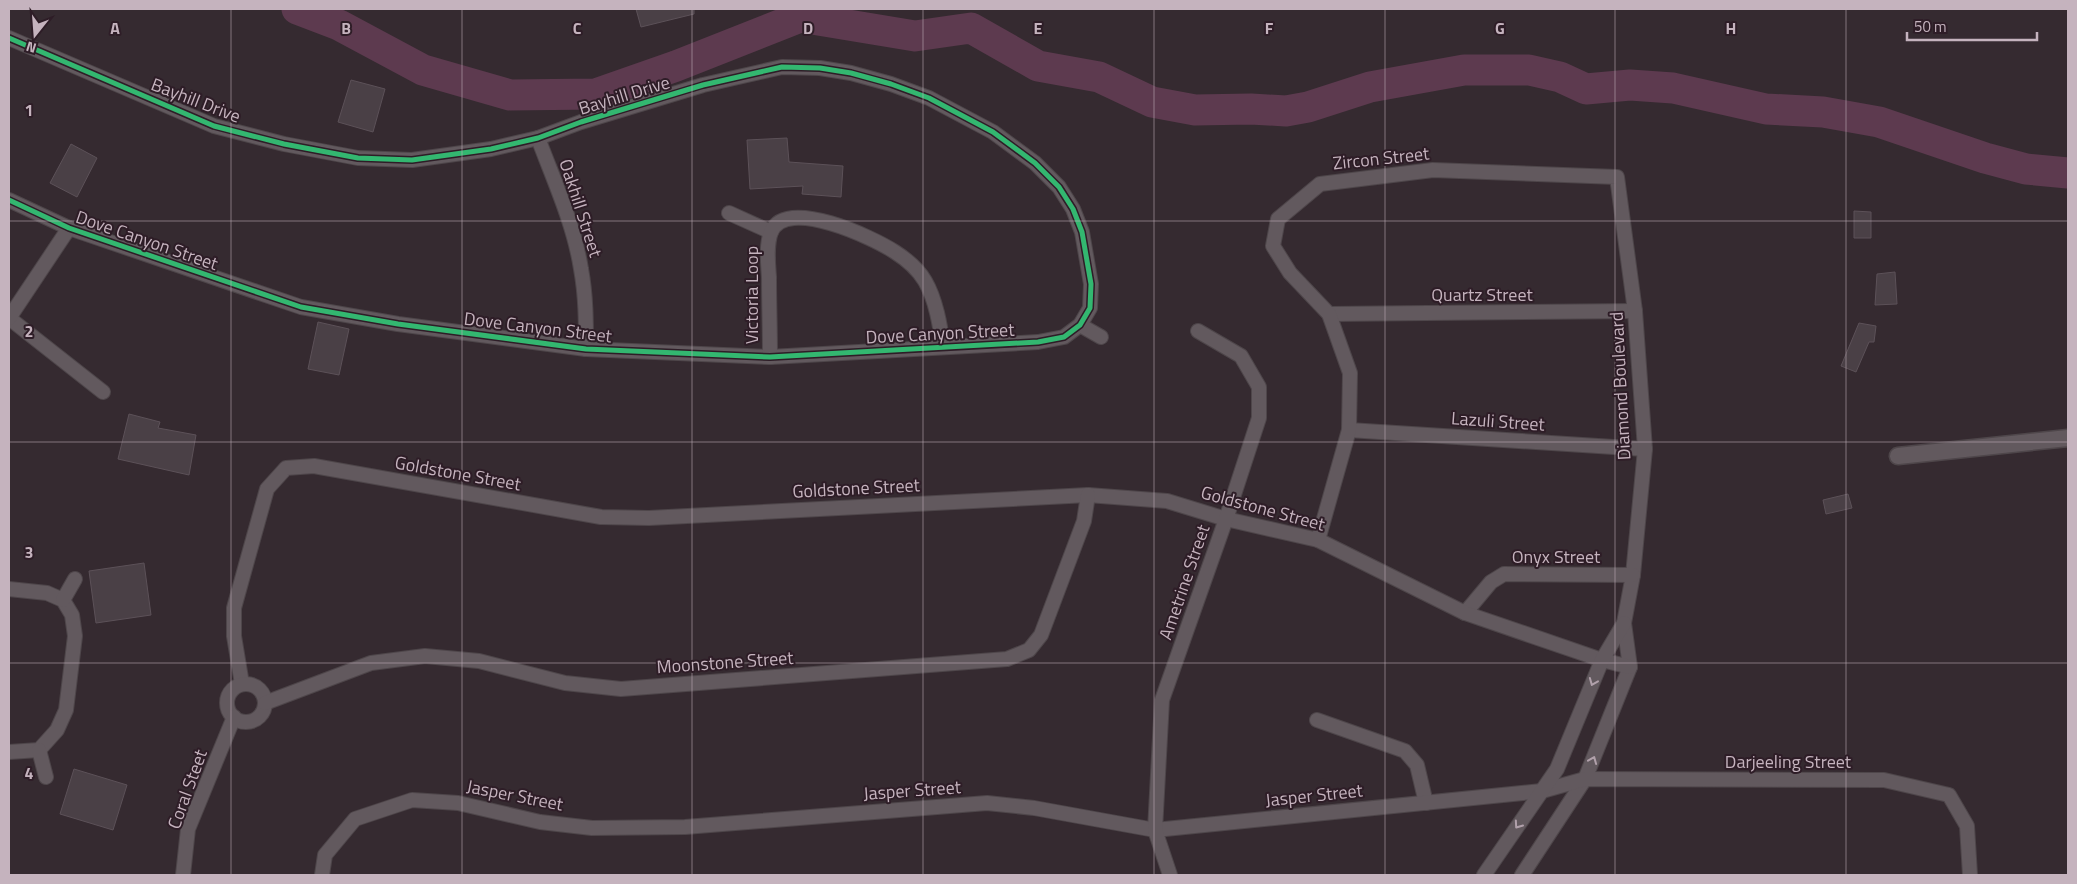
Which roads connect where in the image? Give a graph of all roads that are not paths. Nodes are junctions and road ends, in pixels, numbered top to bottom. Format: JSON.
{"nodes":[{"id":1,"x":9,"y":38,"type":"edge"},
{"id":2,"x":538,"y":138,"type":"junction"},
{"id":3,"x":1616,"y":177,"type":"joint"},
{"id":4,"x":9,"y":200,"type":"edge"},
{"id":5,"x":729,"y":213,"type":"dead end"},
{"id":6,"x":69,"y":228,"type":"junction"},
{"id":7,"x":770,"y":232,"type":"junction"},
{"id":8,"x":1636,"y":312,"type":"junction"},
{"id":9,"x":1329,"y":314,"type":"junction"},
{"id":10,"x":9,"y":318,"type":"edge"},
{"id":11,"x":1080,"y":325,"type":"junction"},
{"id":12,"x":1198,"y":330,"type":"dead end"},
{"id":13,"x":1101,"y":337,"type":"dead end"},
{"id":14,"x":943,"y":346,"type":"junction"},
{"id":15,"x":586,"y":349,"type":"junction"},
{"id":16,"x":770,"y":357,"type":"junction"},
{"id":17,"x":103,"y":392,"type":"dead end"},
{"id":18,"x":1349,"y":430,"type":"junction"},
{"id":19,"x":2068,"y":438,"type":"edge"},
{"id":20,"x":1644,"y":449,"type":"junction"},
{"id":21,"x":1898,"y":456,"type":"dead end"},
{"id":22,"x":1088,"y":495,"type":"junction"},
{"id":23,"x":1226,"y":519,"type":"junction"},
{"id":24,"x":1318,"y":540,"type":"junction"},
{"id":25,"x":1633,"y":575,"type":"junction"},
{"id":26,"x":75,"y":579,"type":"dead end"},
{"id":27,"x":9,"y":589,"type":"edge"},
{"id":28,"x":63,"y":600,"type":"junction"},
{"id":29,"x":1465,"y":613,"type":"junction"},
{"id":30,"x":1624,"y":623,"type":"junction"},
{"id":31,"x":1602,"y":660,"type":"junction"},
{"id":32,"x":1630,"y":667,"type":"junction"},
{"id":33,"x":242,"y":684,"type":"junction"},
{"id":34,"x":265,"y":702,"type":"junction"},
{"id":35,"x":234,"y":717,"type":"junction"},
{"id":36,"x":1317,"y":720,"type":"dead end"},
{"id":37,"x":39,"y":750,"type":"junction"},
{"id":38,"x":9,"y":752,"type":"edge"},
{"id":39,"x":46,"y":776,"type":"dead end"},
{"id":40,"x":1585,"y":779,"type":"junction"},
{"id":41,"x":1542,"y":791,"type":"junction"},
{"id":42,"x":1426,"y":802,"type":"junction"},
{"id":43,"x":1155,"y":830,"type":"junction"},
{"id":44,"x":183,"y":875,"type":"edge"},
{"id":45,"x":322,"y":875,"type":"edge"},
{"id":46,"x":1170,"y":875,"type":"edge"},
{"id":47,"x":1484,"y":875,"type":"edge"},
{"id":48,"x":1522,"y":875,"type":"edge"},
{"id":49,"x":1970,"y":875,"type":"edge"}],
"edges":[{"from":1,"to":2,"type":"street","name":"Bayhill Drive"},
{"from":2,"to":11,"type":"street","name":"Bayhill Drive"},
{"from":2,"to":15,"type":"street","name":"Oakhill Street"},
{"from":3,"to":8,"type":"street","name":"Diamond Boulevard"},
{"from":3,"to":9,"type":"street","name":"Zircon Street"},
{"from":4,"to":6,"type":"street","name":"Dove Canyon Street"},
{"from":5,"to":7,"type":"street","name":"Victoria Loop"},
{"from":6,"to":10,"type":"street"},
{"from":6,"to":15,"type":"street","name":"Dove Canyon Street"},
{"from":7,"to":14,"type":"street","name":"Victoria Loop"},
{"from":7,"to":16,"type":"street","name":"Victoria Loop"},
{"from":8,"to":9,"type":"street","name":"Quartz Street"},
{"from":8,"to":20,"type":"street","name":"Diamond Boulevard"},
{"from":9,"to":18,"type":"street"},
{"from":10,"to":17,"type":"street"},
{"from":11,"to":13,"type":"street"},
{"from":11,"to":14,"type":"street","name":"Dove Canyon Street"},
{"from":12,"to":23,"type":"street","name":"Ametrine Street"},
{"from":14,"to":16,"type":"street","name":"Dove Canyon Street"},
{"from":15,"to":16,"type":"street","name":"Dove Canyon Street"},
{"from":18,"to":20,"type":"street","name":"Lazuli Street"},
{"from":18,"to":24,"type":"street"},
{"from":19,"to":21,"type":"street"},
{"from":20,"to":25,"type":"street","name":"Diamond Boulevard"},
{"from":22,"to":23,"type":"street","name":"Goldstone Street"},
{"from":22,"to":33,"type":"street","name":"Goldstone Street"},
{"from":22,"to":34,"type":"street","name":"Moonstone Street"},
{"from":23,"to":24,"type":"street","name":"Goldstone Street"},
{"from":23,"to":43,"type":"street","name":"Ametrine Street"},
{"from":24,"to":29,"type":"street","name":"Goldstone Street"},
{"from":25,"to":29,"type":"street","name":"Onyx Street"},
{"from":25,"to":30,"type":"street","name":"Diamond Boulevard"},
{"from":26,"to":28,"type":"street"},
{"from":27,"to":28,"type":"street"},
{"from":28,"to":37,"type":"street"},
{"from":29,"to":31,"type":"street","name":"Goldstone Street"},
{"from":30,"to":31,"type":"street","name":"Diamond Boulevard"},
{"from":30,"to":32,"type":"street","name":"Diamond Boulevard"},
{"from":31,"to":32,"type":"street","name":"Goldstone Street"},
{"from":31,"to":41,"type":"street","name":"Diamond Boulevard","one_way":true},
{"from":40,"to":32,"type":"street","name":"Diamond Boulevard","one_way":true},
{"from":33,"to":34,"type":"street"},
{"from":33,"to":35,"type":"street"},
{"from":34,"to":35,"type":"street"},
{"from":35,"to":44,"type":"street","name":"Coral Steet"},
{"from":36,"to":42,"type":"street"},
{"from":37,"to":38,"type":"street"},
{"from":37,"to":39,"type":"street"},
{"from":40,"to":41,"type":"street","name":"Darjeeling Street"},
{"from":40,"to":48,"type":"street","name":"Diamond Boulevard"},
{"from":40,"to":49,"type":"street","name":"Darjeeling Street"},
{"from":41,"to":42,"type":"street","name":"Jasper Street"},
{"from":41,"to":47,"type":"street","name":"Diamond Boulevard","one_way":true},
{"from":42,"to":43,"type":"street","name":"Jasper Street"},
{"from":43,"to":45,"type":"street","name":"Jasper Street"},
{"from":43,"to":46,"type":"street","name":"Ametrine Street"}]}
